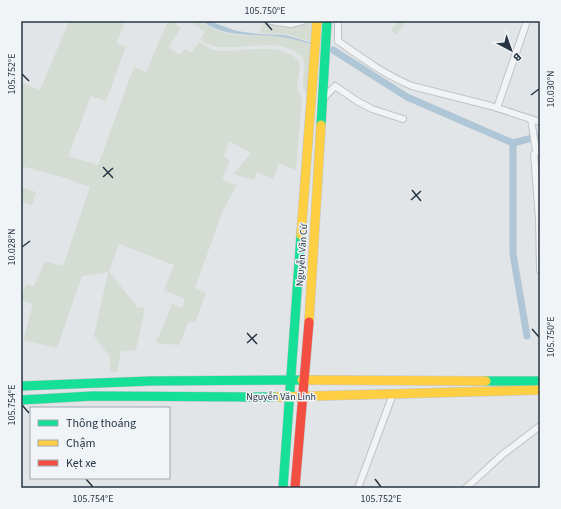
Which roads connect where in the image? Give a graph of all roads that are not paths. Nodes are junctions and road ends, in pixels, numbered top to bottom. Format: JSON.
{"nodes":[{"id":1,"x":271,"y":21,"type":"edge"},
{"id":2,"x":303,"y":21,"type":"edge"},
{"id":3,"x":317,"y":21,"type":"edge"},
{"id":4,"x":327,"y":21,"type":"edge"},
{"id":5,"x":338,"y":21,"type":"edge"},
{"id":6,"x":527,"y":21,"type":"edge"},
{"id":7,"x":321,"y":101,"type":"junction"},
{"id":8,"x":497,"y":108,"type":"junction"},
{"id":9,"x":403,"y":119,"type":"dead end"},
{"id":10,"x":531,"y":119,"type":"junction"},
{"id":11,"x":540,"y":122,"type":"edge"},
{"id":12,"x":537,"y":150,"type":"edge"},
{"id":13,"x":308,"y":156,"type":"junction"},
{"id":14,"x":318,"y":156,"type":"junction"},
{"id":15,"x":540,"y":236,"type":"edge"},
{"id":16,"x":540,"y":270,"type":"edge"},
{"id":17,"x":292,"y":380,"type":"junction"},
{"id":18,"x":305,"y":380,"type":"junction"},
{"id":19,"x":540,"y":381,"type":"edge"},
{"id":20,"x":21,"y":386,"type":"edge"},
{"id":21,"x":540,"y":390,"type":"edge"},
{"id":22,"x":393,"y":394,"type":"junction"},
{"id":23,"x":303,"y":396,"type":"junction"},
{"id":24,"x":290,"y":397,"type":"junction"},
{"id":25,"x":21,"y":400,"type":"edge"},
{"id":26,"x":540,"y":426,"type":"edge"},
{"id":27,"x":283,"y":488,"type":"edge"},
{"id":28,"x":295,"y":488,"type":"edge"},
{"id":29,"x":358,"y":488,"type":"edge"},
{"id":30,"x":466,"y":488,"type":"edge"}],
"edges":[{"from":1,"to":2,"type":"street"},
{"from":3,"to":13,"type":"main road","name":"Nguyễn Văn Cừ"},
{"from":4,"to":7,"type":"main road","name":"Nguyễn Văn Cừ"},
{"from":5,"to":8,"type":"street"},
{"from":6,"to":8,"type":"street"},
{"from":7,"to":9,"type":"street"},
{"from":7,"to":14,"type":"main road","name":"Nguyễn Văn Cừ"},
{"from":8,"to":10,"type":"street"},
{"from":10,"to":11,"type":"street"},
{"from":10,"to":12,"type":"street"},
{"from":12,"to":15,"type":"street"},
{"from":13,"to":14,"type":"main road"},
{"from":13,"to":17,"type":"main road","name":"Nguyễn Văn Cừ"},
{"from":14,"to":18,"type":"main road","name":"Nguyễn Văn Cừ"},
{"from":15,"to":16,"type":"street"},
{"from":17,"to":18,"type":"main road","name":"Nguyễn Văn Linh"},
{"from":17,"to":20,"type":"main road","name":"Nguyễn Văn Linh"},
{"from":17,"to":24,"type":"main road","name":"Nguyễn Văn Cừ"},
{"from":18,"to":19,"type":"main road","name":"Nguyễn Văn Linh"},
{"from":18,"to":23,"type":"main road","name":"Nguyễn Văn Cừ"},
{"from":21,"to":22,"type":"main road","name":"Nguyễn Văn Linh"},
{"from":22,"to":23,"type":"main road","name":"Nguyễn Văn Linh"},
{"from":22,"to":29,"type":"street"},
{"from":23,"to":24,"type":"main road","name":"Nguyễn Văn Linh"},
{"from":23,"to":28,"type":"main road","name":"Nguyễn Văn Cừ"},
{"from":24,"to":25,"type":"main road","name":"Nguyễn Văn Linh"},
{"from":24,"to":27,"type":"main road","name":"Nguyễn Văn Cừ"},
{"from":26,"to":30,"type":"street"}]}
